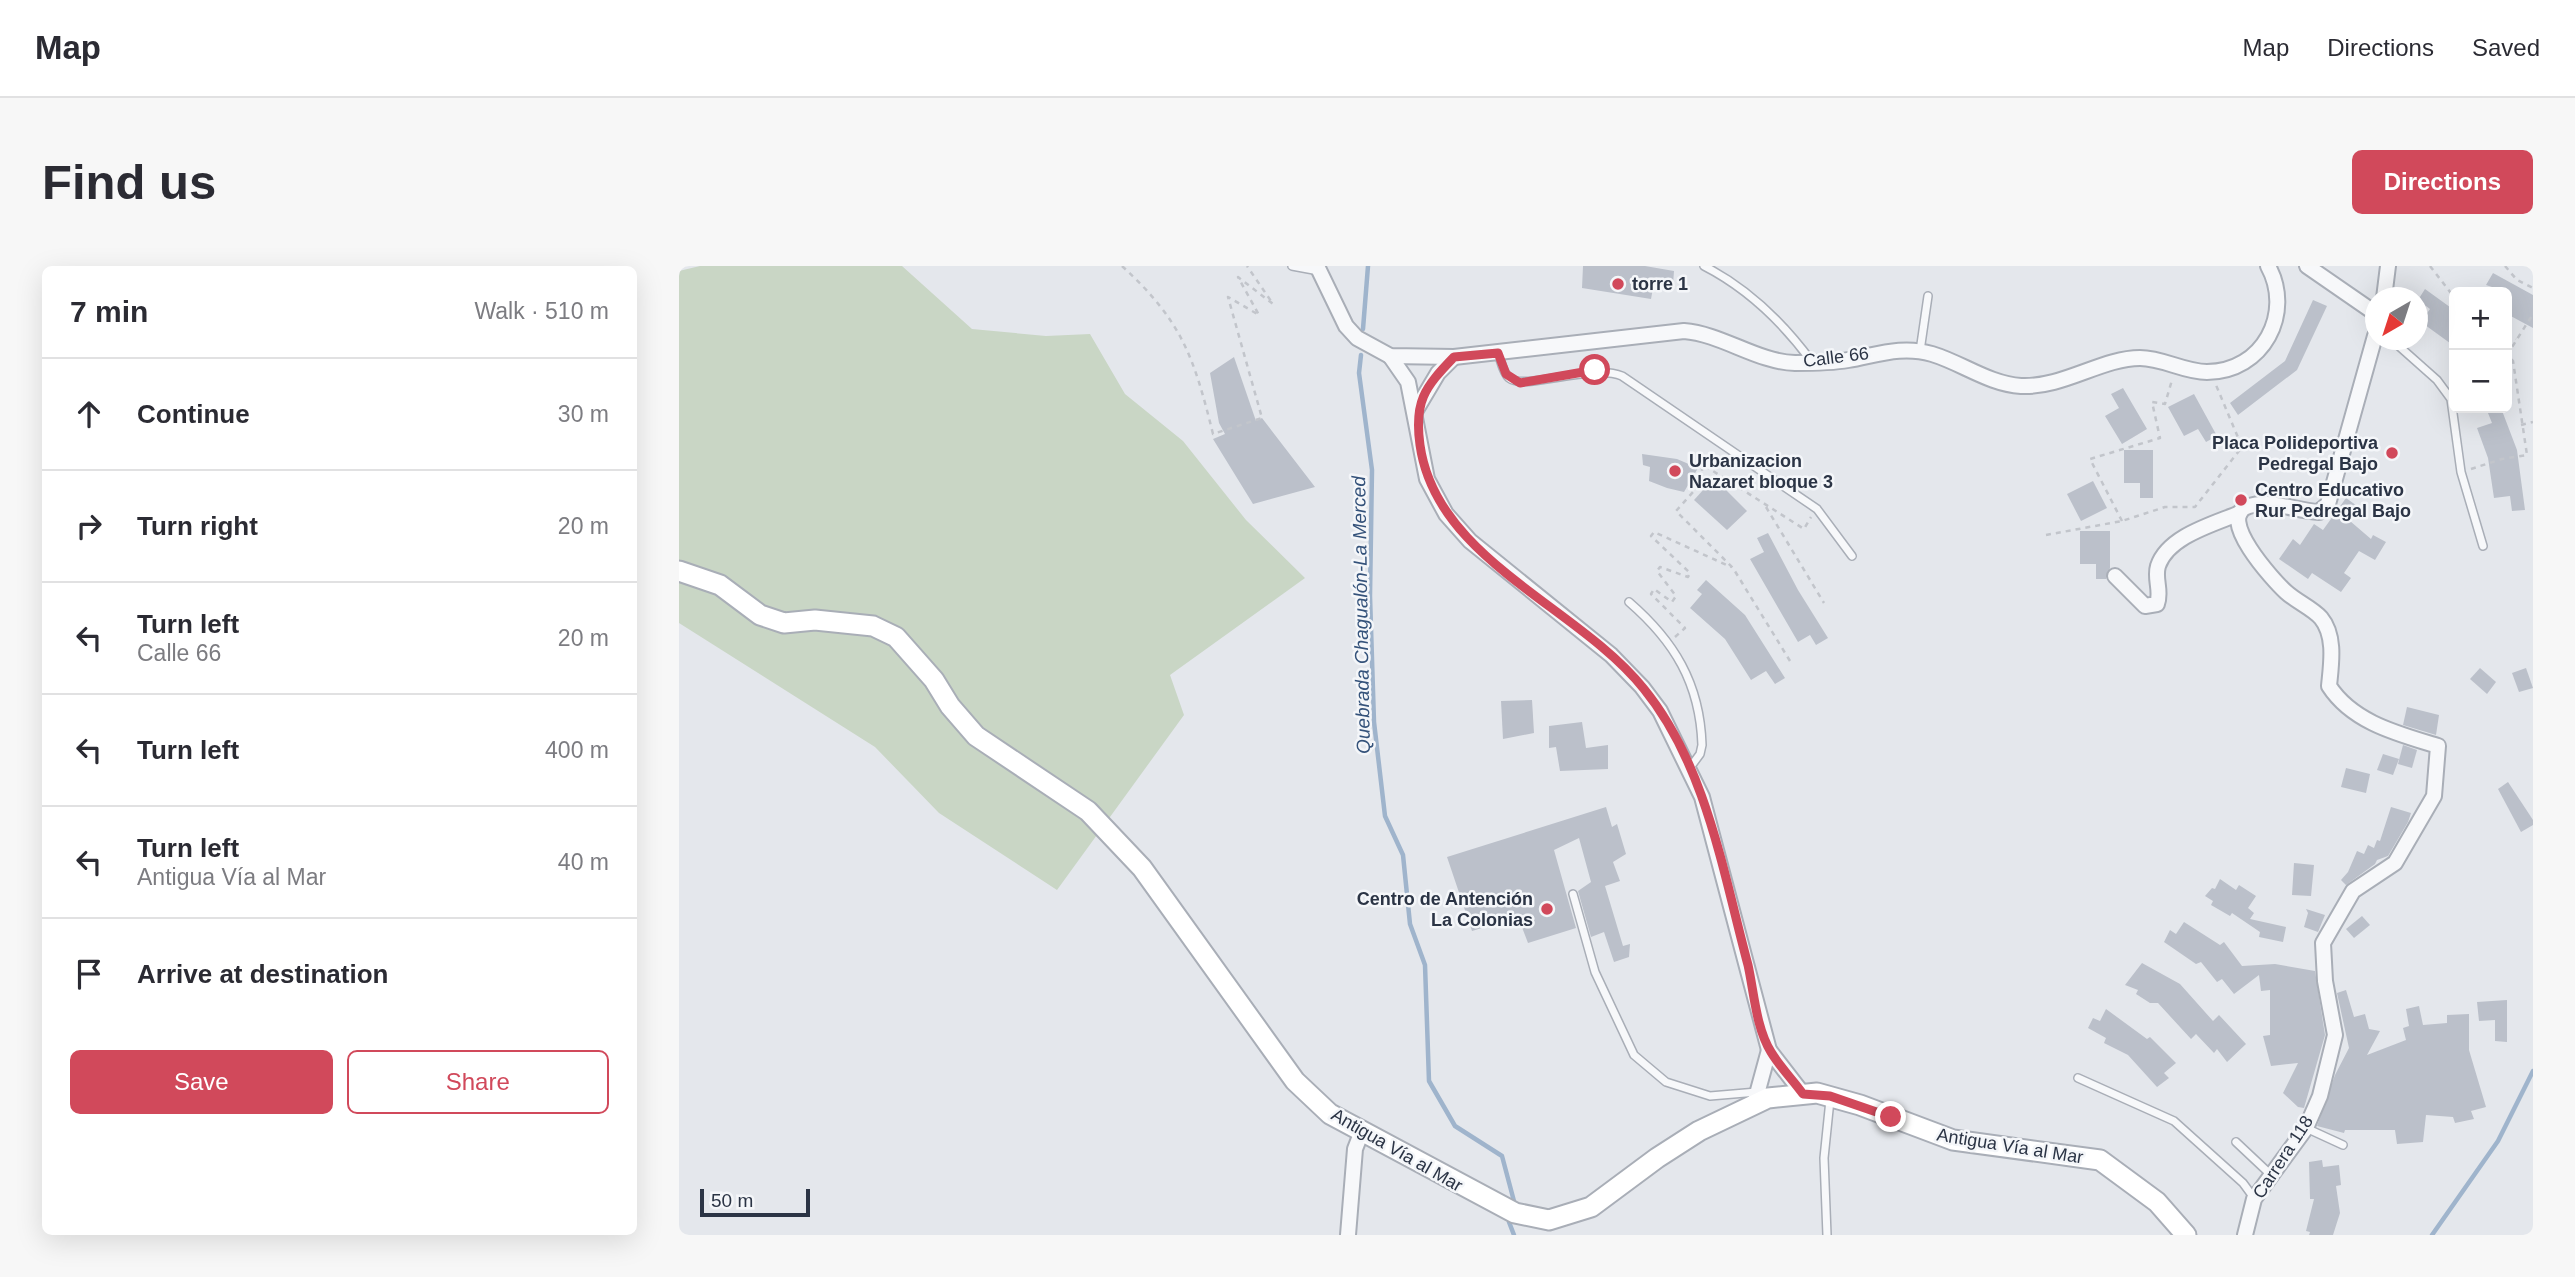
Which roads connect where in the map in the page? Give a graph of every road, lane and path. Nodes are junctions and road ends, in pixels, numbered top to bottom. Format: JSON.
{"nodes":[{"id":1,"x":1122,"y":266,"type":"edge"},
{"id":2,"x":1247,"y":266,"type":"edge"},
{"id":3,"x":1292,"y":266,"type":"edge"},
{"id":4,"x":1704,"y":266,"type":"edge"},
{"id":5,"x":2268,"y":266,"type":"edge"},
{"id":6,"x":2307,"y":266,"type":"edge"},
{"id":7,"x":2388,"y":266,"type":"edge"},
{"id":8,"x":2430,"y":266,"type":"edge"},
{"id":9,"x":2505,"y":266,"type":"edge"},
{"id":10,"x":1318,"y":269,"type":"edge"},
{"id":11,"x":2385,"y":287,"type":"edge"},
{"id":12,"x":2533,"y":288,"type":"edge"},
{"id":13,"x":2449,"y":291,"type":"edge"},
{"id":14,"x":1927,"y":296,"type":"dead end"},
{"id":15,"x":2365,"y":306,"type":"edge"},
{"id":16,"x":2533,"y":314,"type":"edge"},
{"id":17,"x":2512,"y":336,"type":"edge"},
{"id":18,"x":2518,"y":339,"type":"junction"},
{"id":19,"x":2371,"y":350,"type":"edge"},
{"id":20,"x":2403,"y":350,"type":"edge"},
{"id":21,"x":2510,"y":350,"type":"edge"},
{"id":22,"x":1920,"y":352,"type":"junction"},
{"id":23,"x":1498,"y":353,"type":"junction"},
{"id":24,"x":1390,"y":356,"type":"junction"},
{"id":25,"x":1454,"y":357,"type":"junction"},
{"id":26,"x":2512,"y":360,"type":"edge"},
{"id":27,"x":1812,"y":363,"type":"junction"},
{"id":28,"x":2176,"y":365,"type":"junction"},
{"id":29,"x":2211,"y":372,"type":"junction"},
{"id":30,"x":1416,"y":410,"type":"junction"},
{"id":31,"x":2533,"y":422,"type":"edge"},
{"id":32,"x":2521,"y":425,"type":"junction"},
{"id":33,"x":2461,"y":472,"type":"junction"},
{"id":34,"x":1766,"y":506,"type":"junction"},
{"id":35,"x":1817,"y":509,"type":"junction"},
{"id":36,"x":2240,"y":513,"type":"junction"},
{"id":37,"x":2122,"y":521,"type":"junction"},
{"id":38,"x":2046,"y":535,"type":"dead end"},
{"id":39,"x":2483,"y":546,"type":"dead end"},
{"id":40,"x":1852,"y":556,"type":"dead end"},
{"id":41,"x":1733,"y":568,"type":"junction"},
{"id":42,"x":679,"y":571,"type":"edge"},
{"id":43,"x":2115,"y":576,"type":"dead end"},
{"id":44,"x":1629,"y":602,"type":"dead end"},
{"id":45,"x":1824,"y":603,"type":"dead end"},
{"id":46,"x":1669,"y":641,"type":"junction"},
{"id":47,"x":1790,"y":661,"type":"dead end"},
{"id":48,"x":1689,"y":769,"type":"junction"},
{"id":49,"x":1573,"y":894,"type":"dead end"},
{"id":50,"x":1769,"y":1050,"type":"junction"},
{"id":51,"x":2078,"y":1078,"type":"dead end"},
{"id":52,"x":1803,"y":1094,"type":"junction"},
{"id":53,"x":1830,"y":1096,"type":"junction"},
{"id":54,"x":1756,"y":1099,"type":"junction"},
{"id":55,"x":2305,"y":1128,"type":"junction"},
{"id":56,"x":1362,"y":1132,"type":"junction"},
{"id":57,"x":2236,"y":1142,"type":"dead end"},
{"id":58,"x":2343,"y":1145,"type":"dead end"},
{"id":59,"x":2270,"y":1174,"type":"junction"},
{"id":60,"x":2254,"y":1199,"type":"junction"},
{"id":61,"x":1348,"y":1235,"type":"edge"},
{"id":62,"x":1827,"y":1235,"type":"edge"},
{"id":63,"x":2186,"y":1235,"type":"edge"},
{"id":64,"x":2245,"y":1235,"type":"edge"}],
"edges":[{"from":1,"to":2,"type":"path"},
{"from":3,"to":10,"type":"lane"},
{"from":4,"to":27,"type":"lane"},
{"from":5,"to":29,"type":"street"},
{"from":6,"to":15,"type":"street"},
{"from":7,"to":11,"type":"street"},
{"from":8,"to":13,"type":"path"},
{"from":9,"to":12,"type":"path"},
{"from":10,"to":24,"type":"street","name":"Calle 66"},
{"from":14,"to":22,"type":"lane"},
{"from":16,"to":18,"type":"path"},
{"from":17,"to":18,"type":"path"},
{"from":18,"to":21,"type":"path"},
{"from":19,"to":36,"type":"street"},
{"from":20,"to":33,"type":"lane"},
{"from":22,"to":27,"type":"street","name":"Calle 66"},
{"from":22,"to":28,"type":"street","name":"Calle 66"},
{"from":23,"to":25,"type":"street","name":"Calle 66"},
{"from":23,"to":27,"type":"street","name":"Calle 66"},
{"from":23,"to":35,"type":"lane"},
{"from":24,"to":25,"type":"street","name":"Calle 66"},
{"from":24,"to":30,"type":"street"},
{"from":25,"to":30,"type":"street"},
{"from":26,"to":32,"type":"path"},
{"from":28,"to":29,"type":"street","name":"Calle 66"},
{"from":28,"to":37,"type":"path"},
{"from":29,"to":37,"type":"path"},
{"from":30,"to":48,"type":"street"},
{"from":31,"to":32,"type":"path"},
{"from":32,"to":33,"type":"path"},
{"from":33,"to":39,"type":"lane"},
{"from":34,"to":35,"type":"path"},
{"from":34,"to":41,"type":"path"},
{"from":34,"to":45,"type":"path"},
{"from":35,"to":40,"type":"lane"},
{"from":36,"to":43,"type":"street"},
{"from":36,"to":55,"type":"street","name":"Carrera 118"},
{"from":37,"to":38,"type":"path"},
{"from":41,"to":46,"type":"path"},
{"from":41,"to":47,"type":"path"},
{"from":42,"to":56,"type":"main road","name":"Antigua Vía al Mar"},
{"from":44,"to":46,"type":"lane"},
{"from":46,"to":48,"type":"lane"},
{"from":48,"to":50,"type":"street"},
{"from":49,"to":54,"type":"lane"},
{"from":50,"to":52,"type":"street"},
{"from":50,"to":54,"type":"street"},
{"from":51,"to":60,"type":"lane"},
{"from":52,"to":53,"type":"main road","name":"Antigua Vía al Mar"},
{"from":52,"to":54,"type":"main road","name":"Antigua Vía al Mar"},
{"from":53,"to":62,"type":"lane"},
{"from":53,"to":63,"type":"main road","name":"Antigua Vía al Mar"},
{"from":54,"to":56,"type":"main road","name":"Antigua Vía al Mar"},
{"from":55,"to":58,"type":"lane"},
{"from":55,"to":59,"type":"street","name":"Carrera 118"},
{"from":56,"to":61,"type":"street"},
{"from":57,"to":59,"type":"lane"},
{"from":59,"to":60,"type":"street","name":"Carrera 118"},
{"from":60,"to":64,"type":"street","name":"Carrera 118"}]}
